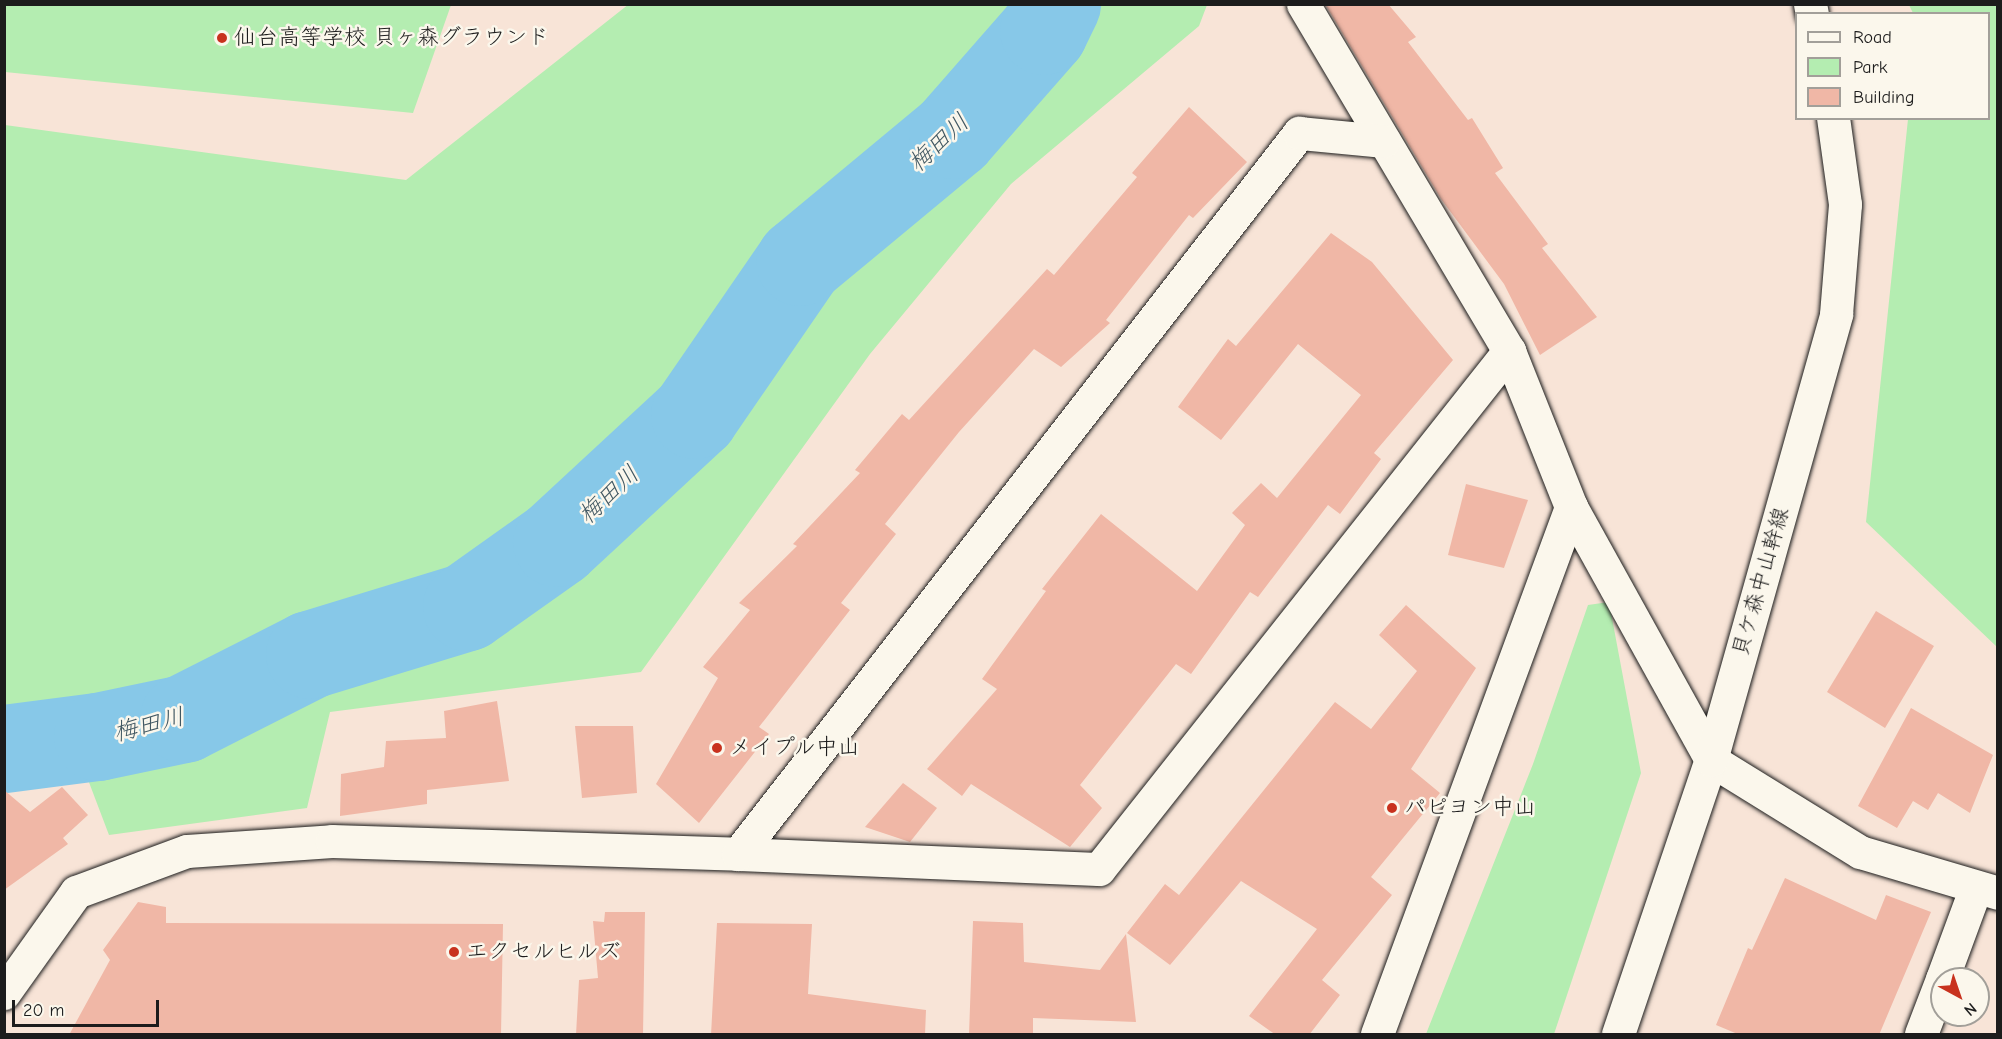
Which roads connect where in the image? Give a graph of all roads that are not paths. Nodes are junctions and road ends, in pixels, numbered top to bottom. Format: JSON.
{"nodes":[{"id":1,"x":1303,"y":4,"type":"edge"},
{"id":2,"x":1833,"y":120,"type":"edge"},
{"id":3,"x":1384,"y":141,"type":"junction"},
{"id":4,"x":1509,"y":351,"type":"junction"},
{"id":5,"x":1571,"y":507,"type":"junction"},
{"id":6,"x":1711,"y":760,"type":"junction"},
{"id":7,"x":738,"y":854,"type":"junction"},
{"id":8,"x":1987,"y":890,"type":"edge"},
{"id":9,"x":1948,"y":967,"type":"edge"},
{"id":10,"x":4,"y":993,"type":"edge"},
{"id":11,"x":1930,"y":1011,"type":"edge"},
{"id":12,"x":1377,"y":1035,"type":"edge"},
{"id":13,"x":1618,"y":1035,"type":"edge"},
{"id":14,"x":1921,"y":1035,"type":"edge"}],
"edges":[{"from":1,"to":3,"type":"street"},
{"from":2,"to":6,"type":"street","name":"貝ケ森中山幹線"},
{"from":3,"to":4,"type":"street"},
{"from":3,"to":7,"type":"street"},
{"from":4,"to":5,"type":"street"},
{"from":4,"to":7,"type":"street"},
{"from":5,"to":6,"type":"street"},
{"from":5,"to":12,"type":"street"},
{"from":6,"to":8,"type":"street"},
{"from":6,"to":13,"type":"street","name":"貝ケ森中山幹線"},
{"from":7,"to":10,"type":"street"},
{"from":8,"to":9,"type":"street"},
{"from":11,"to":14,"type":"street"}]}
